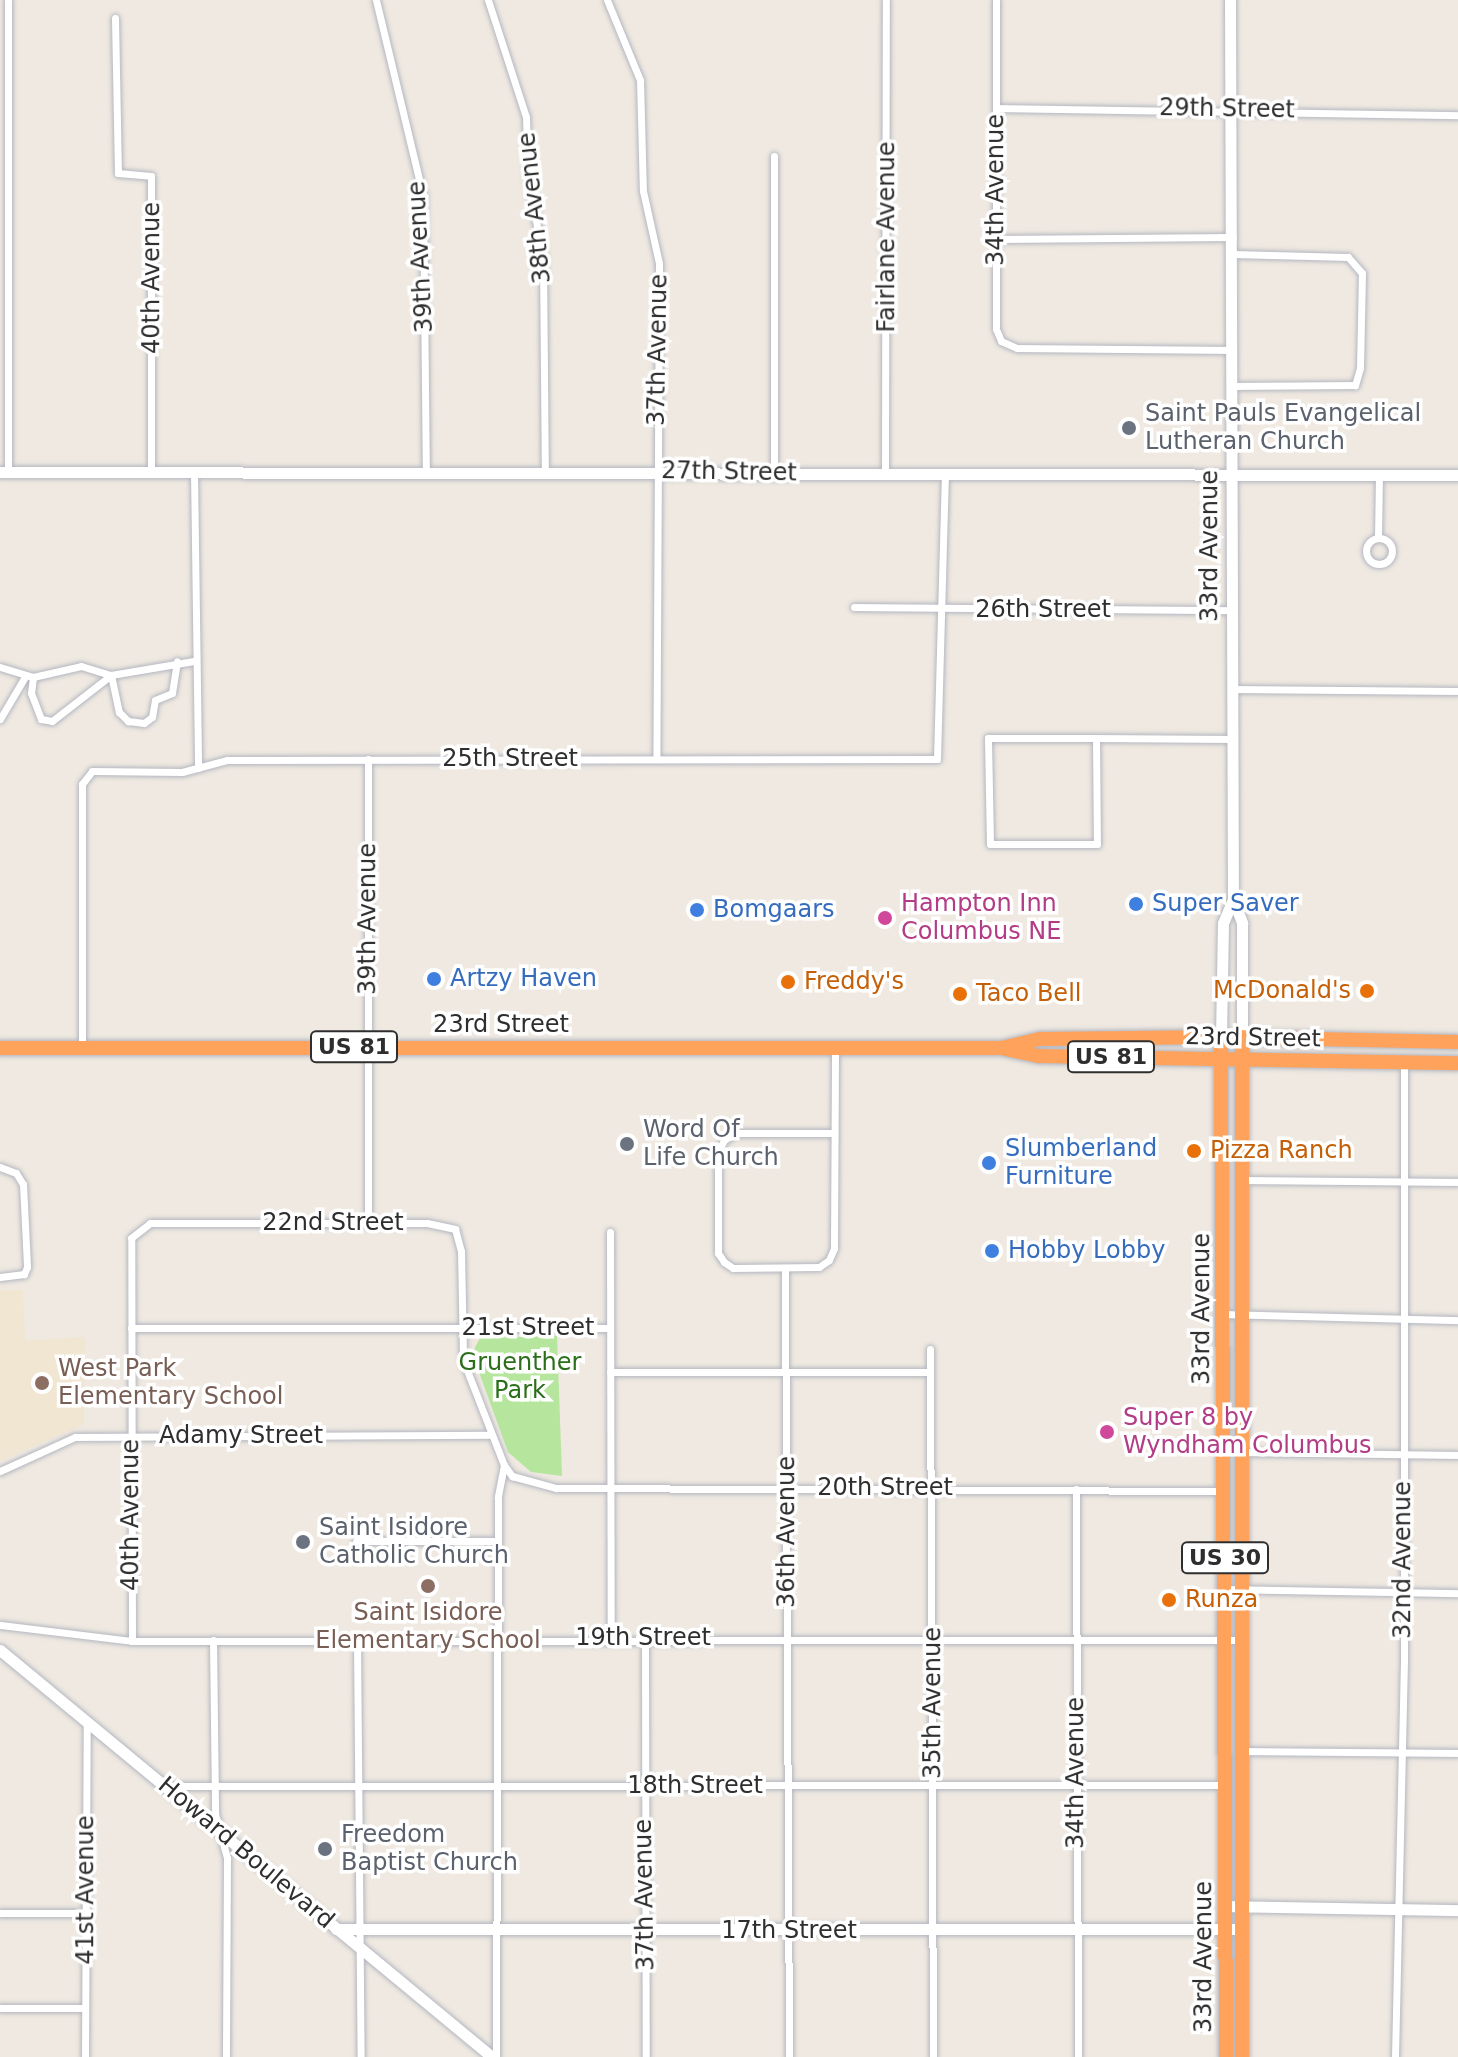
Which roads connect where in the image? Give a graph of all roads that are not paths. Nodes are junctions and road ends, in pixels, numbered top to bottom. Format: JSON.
{"nodes":[{"id":1,"x":8,"y":0,"type":"edge"},
{"id":2,"x":376,"y":0,"type":"edge"},
{"id":3,"x":488,"y":0,"type":"edge"},
{"id":4,"x":607,"y":0,"type":"edge"},
{"id":5,"x":886,"y":0,"type":"edge"},
{"id":6,"x":996,"y":0,"type":"edge"},
{"id":7,"x":1230,"y":0,"type":"edge"},
{"id":8,"x":115,"y":18,"type":"dead end"},
{"id":9,"x":997,"y":108,"type":"junction"},
{"id":10,"x":1232,"y":108,"type":"junction"},
{"id":11,"x":1458,"y":115,"type":"edge"},
{"id":12,"x":774,"y":156,"type":"dead end"},
{"id":13,"x":1233,"y":237,"type":"junction"},
{"id":14,"x":996,"y":239,"type":"junction"},
{"id":15,"x":1233,"y":254,"type":"junction"},
{"id":16,"x":1233,"y":350,"type":"junction"},
{"id":17,"x":1233,"y":386,"type":"junction"},
{"id":18,"x":545,"y":471,"type":"junction"},
{"id":19,"x":657,"y":471,"type":"junction"},
{"id":20,"x":4,"y":472,"type":"edge"},
{"id":21,"x":151,"y":472,"type":"junction"},
{"id":22,"x":194,"y":472,"type":"junction"},
{"id":23,"x":426,"y":472,"type":"junction"},
{"id":24,"x":1233,"y":472,"type":"junction"},
{"id":25,"x":774,"y":473,"type":"junction"},
{"id":26,"x":885,"y":473,"type":"junction"},
{"id":27,"x":945,"y":473,"type":"junction"},
{"id":28,"x":1379,"y":474,"type":"junction"},
{"id":29,"x":1458,"y":475,"type":"edge"},
{"id":30,"x":1378,"y":538,"type":"dead end"},
{"id":31,"x":854,"y":607,"type":"dead end"},
{"id":32,"x":1232,"y":610,"type":"junction"},
{"id":33,"x":940,"y":611,"type":"junction"},
{"id":34,"x":177,"y":661,"type":"junction"},
{"id":35,"x":194,"y":661,"type":"junction"},
{"id":36,"x":0,"y":667,"type":"edge"},
{"id":37,"x":111,"y":675,"type":"junction"},
{"id":38,"x":30,"y":676,"type":"junction"},
{"id":39,"x":1232,"y":689,"type":"junction"},
{"id":40,"x":1458,"y":691,"type":"edge"},
{"id":41,"x":0,"y":719,"type":"edge"},
{"id":42,"x":1096,"y":738,"type":"junction"},
{"id":43,"x":1232,"y":739,"type":"junction"},
{"id":44,"x":656,"y":758,"type":"junction"},
{"id":45,"x":368,"y":759,"type":"junction"},
{"id":46,"x":198,"y":768,"type":"junction"},
{"id":47,"x":1233,"y":899,"type":"junction"},
{"id":48,"x":1221,"y":1037,"type":"junction"},
{"id":49,"x":1242,"y":1037,"type":"junction"},
{"id":50,"x":1458,"y":1042,"type":"edge"},
{"id":51,"x":368,"y":1047,"type":"junction"},
{"id":52,"x":0,"y":1048,"type":"edge"},
{"id":53,"x":82,"y":1048,"type":"junction"},
{"id":54,"x":835,"y":1048,"type":"junction"},
{"id":55,"x":1001,"y":1048,"type":"junction"},
{"id":56,"x":1221,"y":1059,"type":"junction"},
{"id":57,"x":1243,"y":1059,"type":"junction"},
{"id":58,"x":1404,"y":1063,"type":"junction"},
{"id":59,"x":1458,"y":1063,"type":"edge"},
{"id":60,"x":834,"y":1133,"type":"junction"},
{"id":61,"x":0,"y":1167,"type":"edge"},
{"id":62,"x":1243,"y":1180,"type":"junction"},
{"id":63,"x":1405,"y":1181,"type":"junction"},
{"id":64,"x":1458,"y":1182,"type":"edge"},
{"id":65,"x":165,"y":1223,"type":"joint"},
{"id":66,"x":368,"y":1223,"type":"junction"},
{"id":67,"x":610,"y":1232,"type":"dead end"},
{"id":68,"x":785,"y":1268,"type":"junction"},
{"id":69,"x":0,"y":1277,"type":"edge"},
{"id":70,"x":1232,"y":1315,"type":"junction"},
{"id":71,"x":1403,"y":1319,"type":"junction"},
{"id":72,"x":1458,"y":1320,"type":"edge"},
{"id":73,"x":460,"y":1327,"type":"junction"},
{"id":74,"x":131,"y":1328,"type":"junction"},
{"id":75,"x":610,"y":1328,"type":"junction"},
{"id":76,"x":930,"y":1349,"type":"dead end"},
{"id":77,"x":610,"y":1372,"type":"junction"},
{"id":78,"x":930,"y":1372,"type":"junction"},
{"id":79,"x":786,"y":1373,"type":"junction"},
{"id":80,"x":489,"y":1435,"type":"junction"},
{"id":81,"x":131,"y":1437,"type":"junction"},
{"id":82,"x":1240,"y":1452,"type":"junction"},
{"id":83,"x":1403,"y":1454,"type":"junction"},
{"id":84,"x":1458,"y":1455,"type":"edge"},
{"id":85,"x":504,"y":1465,"type":"junction"},
{"id":86,"x":0,"y":1471,"type":"edge"},
{"id":87,"x":786,"y":1487,"type":"junction"},
{"id":88,"x":931,"y":1487,"type":"junction"},
{"id":89,"x":611,"y":1488,"type":"junction"},
{"id":90,"x":1076,"y":1489,"type":"junction"},
{"id":91,"x":1225,"y":1491,"type":"junction"},
{"id":92,"x":356,"y":1541,"type":"dead end"},
{"id":93,"x":497,"y":1541,"type":"junction"},
{"id":94,"x":1232,"y":1589,"type":"junction"},
{"id":95,"x":1403,"y":1591,"type":"junction"},
{"id":96,"x":1458,"y":1593,"type":"edge"},
{"id":97,"x":0,"y":1625,"type":"edge"},
{"id":98,"x":611,"y":1637,"type":"junction"},
{"id":99,"x":645,"y":1637,"type":"junction"},
{"id":100,"x":1077,"y":1638,"type":"junction"},
{"id":101,"x":788,"y":1639,"type":"junction"},
{"id":102,"x":933,"y":1639,"type":"junction"},
{"id":103,"x":213,"y":1640,"type":"junction"},
{"id":104,"x":357,"y":1640,"type":"junction"},
{"id":105,"x":497,"y":1640,"type":"junction"},
{"id":106,"x":1233,"y":1640,"type":"junction"},
{"id":107,"x":132,"y":1641,"type":"junction"},
{"id":108,"x":0,"y":1650,"type":"edge"},
{"id":109,"x":87,"y":1722,"type":"junction"},
{"id":110,"x":1241,"y":1751,"type":"junction"},
{"id":111,"x":1402,"y":1753,"type":"junction"},
{"id":112,"x":1458,"y":1753,"type":"edge"},
{"id":113,"x":1076,"y":1784,"type":"junction"},
{"id":114,"x":934,"y":1785,"type":"junction"},
{"id":115,"x":1226,"y":1785,"type":"junction"},
{"id":116,"x":165,"y":1786,"type":"junction"},
{"id":117,"x":787,"y":1786,"type":"junction"},
{"id":118,"x":214,"y":1787,"type":"junction"},
{"id":119,"x":499,"y":1787,"type":"junction"},
{"id":120,"x":643,"y":1787,"type":"junction"},
{"id":121,"x":359,"y":1788,"type":"junction"},
{"id":122,"x":218,"y":1832,"type":"junction"},
{"id":123,"x":1234,"y":1906,"type":"junction"},
{"id":124,"x":1398,"y":1909,"type":"junction"},
{"id":125,"x":1458,"y":1910,"type":"edge"},
{"id":126,"x":0,"y":1913,"type":"edge"},
{"id":127,"x":85,"y":1913,"type":"junction"},
{"id":128,"x":360,"y":1928,"type":"junction"},
{"id":129,"x":1077,"y":1928,"type":"junction"},
{"id":130,"x":336,"y":1929,"type":"junction"},
{"id":131,"x":1242,"y":1929,"type":"junction"},
{"id":132,"x":500,"y":1930,"type":"junction"},
{"id":133,"x":1226,"y":1930,"type":"junction"},
{"id":134,"x":645,"y":1931,"type":"junction"},
{"id":135,"x":788,"y":1931,"type":"junction"},
{"id":136,"x":932,"y":1931,"type":"junction"},
{"id":137,"x":360,"y":1949,"type":"junction"},
{"id":138,"x":0,"y":2008,"type":"edge"},
{"id":139,"x":85,"y":2008,"type":"junction"},
{"id":140,"x":85,"y":2057,"type":"edge"},
{"id":141,"x":226,"y":2057,"type":"edge"},
{"id":142,"x":361,"y":2057,"type":"edge"},
{"id":143,"x":494,"y":2057,"type":"edge"},
{"id":144,"x":646,"y":2057,"type":"edge"},
{"id":145,"x":789,"y":2057,"type":"edge"},
{"id":146,"x":933,"y":2057,"type":"edge"},
{"id":147,"x":1078,"y":2057,"type":"edge"},
{"id":148,"x":1226,"y":2057,"type":"edge"},
{"id":149,"x":1242,"y":2057,"type":"edge"},
{"id":150,"x":1395,"y":2057,"type":"edge"}],
"edges":[{"from":1,"to":20,"type":"street"},
{"from":2,"to":23,"type":"street","name":"39th Avenue"},
{"from":3,"to":18,"type":"street","name":"38th Avenue"},
{"from":4,"to":19,"type":"street","name":"37th Avenue"},
{"from":5,"to":26,"type":"street","name":"Fairlane Avenue"},
{"from":6,"to":9,"type":"street","name":"34th Avenue"},
{"from":7,"to":10,"type":"street","name":"33rd Avenue"},
{"from":8,"to":21,"type":"street","name":"40th Avenue"},
{"from":9,"to":10,"type":"street","name":"29th Street"},
{"from":9,"to":14,"type":"street","name":"34th Avenue"},
{"from":10,"to":11,"type":"street","name":"29th Street"},
{"from":10,"to":13,"type":"street","name":"33rd Avenue"},
{"from":12,"to":25,"type":"street"},
{"from":13,"to":14,"type":"street"},
{"from":13,"to":15,"type":"street","name":"33rd Avenue"},
{"from":14,"to":16,"type":"street","name":"34th Avenue"},
{"from":15,"to":16,"type":"street","name":"33rd Avenue"},
{"from":15,"to":17,"type":"street"},
{"from":16,"to":17,"type":"street","name":"33rd Avenue"},
{"from":17,"to":24,"type":"street","name":"33rd Avenue"},
{"from":18,"to":19,"type":"street","name":"27th Street"},
{"from":18,"to":23,"type":"street","name":"27th Street"},
{"from":19,"to":25,"type":"street","name":"27th Street"},
{"from":19,"to":44,"type":"street","name":"37th Avenue"},
{"from":20,"to":21,"type":"street","name":"27th Street"},
{"from":21,"to":22,"type":"street","name":"27th Street"},
{"from":22,"to":23,"type":"street","name":"27th Street"},
{"from":22,"to":35,"type":"street"},
{"from":24,"to":27,"type":"street","name":"27th Street"},
{"from":24,"to":28,"type":"street","name":"27th Street"},
{"from":24,"to":32,"type":"street","name":"33rd Avenue"},
{"from":25,"to":26,"type":"street","name":"27th Street"},
{"from":26,"to":27,"type":"street","name":"27th Street"},
{"from":27,"to":33,"type":"street"},
{"from":28,"to":29,"type":"street","name":"27th Street"},
{"from":28,"to":30,"type":"street"},
{"from":31,"to":33,"type":"street","name":"26th Street"},
{"from":32,"to":33,"type":"street","name":"26th Street"},
{"from":32,"to":39,"type":"street","name":"33rd Avenue"},
{"from":33,"to":44,"type":"street","name":"25th Street"},
{"from":34,"to":35,"type":"street"},
{"from":34,"to":37,"type":"street"},
{"from":34,"to":37,"type":"street"},
{"from":35,"to":46,"type":"street"},
{"from":36,"to":38,"type":"street"},
{"from":37,"to":38,"type":"street"},
{"from":37,"to":38,"type":"street"},
{"from":38,"to":41,"type":"street"},
{"from":39,"to":40,"type":"street"},
{"from":39,"to":43,"type":"street","name":"33rd Avenue"},
{"from":42,"to":42,"type":"street"},
{"from":42,"to":43,"type":"street"},
{"from":43,"to":47,"type":"street","name":"33rd Avenue"},
{"from":44,"to":45,"type":"street","name":"25th Street"},
{"from":45,"to":46,"type":"street","name":"25th Street"},
{"from":45,"to":51,"type":"street","name":"39th Avenue"},
{"from":46,"to":53,"type":"street","name":"25th Street"},
{"from":47,"to":48,"type":"street","name":"33rd Avenue"},
{"from":47,"to":49,"type":"street","name":"33rd Avenue"},
{"from":48,"to":49,"type":"highway","name":"23rd Street"},
{"from":48,"to":55,"type":"highway","name":"23rd Street","number":"US 81"},
{"from":48,"to":56,"type":"highway","name":"33rd Avenue","number":"US 30"},
{"from":49,"to":50,"type":"highway","name":"23rd Street"},
{"from":49,"to":57,"type":"highway","name":"33rd Avenue","number":"US 30"},
{"from":51,"to":53,"type":"highway","name":"23rd Street","number":"US 81"},
{"from":51,"to":54,"type":"highway","name":"23rd Street","number":"US 81"},
{"from":51,"to":66,"type":"street","name":"39th Avenue"},
{"from":52,"to":53,"type":"highway","name":"23rd Street","number":"US 81"},
{"from":54,"to":55,"type":"highway","name":"23rd Street","number":"US 81"},
{"from":54,"to":60,"type":"street"},
{"from":55,"to":56,"type":"highway","name":"23rd Street","number":"US 81"},
{"from":56,"to":57,"type":"highway","name":"23rd Street","number":"US 81"},
{"from":56,"to":70,"type":"highway","name":"33rd Avenue","number":"US 30"},
{"from":57,"to":58,"type":"highway","name":"23rd Street"},
{"from":57,"to":62,"type":"highway","name":"33rd Avenue","number":"US 30"},
{"from":58,"to":59,"type":"highway","name":"23rd Street"},
{"from":58,"to":63,"type":"street","name":"32nd Avenue"},
{"from":60,"to":68,"type":"street"},
{"from":60,"to":68,"type":"street"},
{"from":61,"to":69,"type":"street"},
{"from":62,"to":63,"type":"street"},
{"from":62,"to":70,"type":"highway","name":"33rd Avenue","number":"US 30"},
{"from":63,"to":64,"type":"street"},
{"from":63,"to":71,"type":"street","name":"32nd Avenue"},
{"from":65,"to":66,"type":"street","name":"22nd Street"},
{"from":65,"to":74,"type":"street","name":"40th Avenue"},
{"from":66,"to":73,"type":"street","name":"22nd Street"},
{"from":67,"to":75,"type":"street"},
{"from":68,"to":79,"type":"street","name":"36th Avenue"},
{"from":70,"to":71,"type":"street"},
{"from":70,"to":82,"type":"highway","name":"33rd Avenue","number":"US 30"},
{"from":70,"to":91,"type":"highway","name":"33rd Avenue","number":"US 30"},
{"from":71,"to":72,"type":"street"},
{"from":71,"to":83,"type":"street","name":"32nd Avenue"},
{"from":73,"to":74,"type":"street","name":"21st Street"},
{"from":73,"to":75,"type":"street","name":"21st Street"},
{"from":73,"to":80,"type":"street","name":"22nd Street"},
{"from":74,"to":81,"type":"street","name":"40th Avenue"},
{"from":75,"to":77,"type":"street","name":"21st Street"},
{"from":76,"to":78,"type":"street","name":"35th Avenue"},
{"from":77,"to":79,"type":"street","name":"21st Street"},
{"from":77,"to":89,"type":"street"},
{"from":78,"to":79,"type":"street","name":"21st Street"},
{"from":78,"to":88,"type":"street","name":"35th Avenue"},
{"from":79,"to":87,"type":"street","name":"36th Avenue"},
{"from":80,"to":81,"type":"street","name":"Adamy Street"},
{"from":80,"to":85,"type":"street","name":"22nd Street"},
{"from":81,"to":86,"type":"street","name":"Adamy Street"},
{"from":81,"to":107,"type":"street","name":"40th Avenue"},
{"from":82,"to":83,"type":"street"},
{"from":82,"to":94,"type":"highway","name":"33rd Avenue","number":"US 30"},
{"from":83,"to":84,"type":"street"},
{"from":83,"to":95,"type":"street","name":"32nd Avenue"},
{"from":85,"to":89,"type":"street","name":"20th Street"},
{"from":85,"to":93,"type":"street"},
{"from":87,"to":88,"type":"street","name":"20th Street"},
{"from":87,"to":89,"type":"street","name":"20th Street"},
{"from":87,"to":101,"type":"street","name":"36th Avenue"},
{"from":88,"to":90,"type":"street","name":"20th Street"},
{"from":88,"to":102,"type":"street","name":"35th Avenue"},
{"from":89,"to":98,"type":"street"},
{"from":90,"to":91,"type":"street","name":"20th Street"},
{"from":90,"to":100,"type":"street","name":"34th Avenue"},
{"from":91,"to":94,"type":"highway","name":"33rd Avenue","number":"US 30"},
{"from":92,"to":93,"type":"street"},
{"from":93,"to":105,"type":"street"},
{"from":94,"to":95,"type":"street"},
{"from":94,"to":106,"type":"highway","name":"33rd Avenue","number":"US 30"},
{"from":95,"to":96,"type":"street"},
{"from":95,"to":111,"type":"street","name":"32nd Avenue"},
{"from":97,"to":107,"type":"street","name":"19th Street"},
{"from":98,"to":99,"type":"street","name":"19th Street"},
{"from":98,"to":105,"type":"street","name":"19th Street"},
{"from":99,"to":101,"type":"street","name":"19th Street"},
{"from":99,"to":120,"type":"street","name":"37th Avenue"},
{"from":100,"to":102,"type":"street","name":"19th Street"},
{"from":100,"to":106,"type":"street","name":"19th Street"},
{"from":100,"to":113,"type":"street","name":"34th Avenue"},
{"from":101,"to":102,"type":"street","name":"19th Street"},
{"from":101,"to":117,"type":"street","name":"36th Avenue"},
{"from":102,"to":114,"type":"street","name":"35th Avenue"},
{"from":103,"to":104,"type":"street","name":"19th Street"},
{"from":103,"to":107,"type":"street","name":"19th Street"},
{"from":103,"to":118,"type":"street"},
{"from":104,"to":105,"type":"street","name":"19th Street"},
{"from":104,"to":121,"type":"street"},
{"from":105,"to":119,"type":"street"},
{"from":106,"to":110,"type":"highway","name":"33rd Avenue","number":"US 30"},
{"from":106,"to":115,"type":"highway","name":"33rd Avenue","number":"US 30"},
{"from":108,"to":109,"type":"street","name":"Howard Boulevard"},
{"from":109,"to":116,"type":"street","name":"Howard Boulevard"},
{"from":109,"to":127,"type":"street","name":"41st Avenue"},
{"from":110,"to":111,"type":"street"},
{"from":110,"to":123,"type":"highway","name":"33rd Avenue","number":"US 30"},
{"from":111,"to":112,"type":"street"},
{"from":111,"to":124,"type":"street","name":"32nd Avenue"},
{"from":113,"to":114,"type":"street","name":"18th Street"},
{"from":113,"to":115,"type":"street","name":"18th Street"},
{"from":113,"to":129,"type":"street","name":"34th Avenue"},
{"from":114,"to":117,"type":"street","name":"18th Street"},
{"from":114,"to":136,"type":"street","name":"35th Avenue"},
{"from":115,"to":123,"type":"highway","name":"33rd Avenue","number":"US 30"},
{"from":116,"to":118,"type":"street","name":"18th Street"},
{"from":116,"to":122,"type":"street","name":"Howard Boulevard"},
{"from":117,"to":120,"type":"street","name":"18th Street"},
{"from":117,"to":135,"type":"street","name":"36th Avenue"},
{"from":118,"to":121,"type":"street","name":"18th Street"},
{"from":118,"to":122,"type":"street"},
{"from":119,"to":120,"type":"street","name":"18th Street"},
{"from":119,"to":121,"type":"street","name":"18th Street"},
{"from":119,"to":132,"type":"street"},
{"from":120,"to":134,"type":"street","name":"37th Avenue"},
{"from":121,"to":128,"type":"street"},
{"from":122,"to":130,"type":"street","name":"Howard Boulevard"},
{"from":122,"to":141,"type":"street"},
{"from":123,"to":124,"type":"street"},
{"from":123,"to":131,"type":"highway","name":"33rd Avenue","number":"US 30"},
{"from":123,"to":133,"type":"highway","name":"33rd Avenue","number":"US 30"},
{"from":124,"to":125,"type":"street"},
{"from":124,"to":150,"type":"street","name":"32nd Avenue"},
{"from":126,"to":127,"type":"street"},
{"from":127,"to":139,"type":"street","name":"41st Avenue"},
{"from":128,"to":130,"type":"street","name":"17th Street"},
{"from":128,"to":132,"type":"street","name":"17th Street"},
{"from":128,"to":137,"type":"street"},
{"from":129,"to":133,"type":"street","name":"17th Street"},
{"from":129,"to":136,"type":"street","name":"17th Street"},
{"from":129,"to":147,"type":"street","name":"34th Avenue"},
{"from":130,"to":137,"type":"street","name":"Howard Boulevard"},
{"from":131,"to":133,"type":"street","name":"17th Street"},
{"from":131,"to":149,"type":"highway","name":"33rd Avenue","number":"US 30"},
{"from":132,"to":134,"type":"street","name":"17th Street"},
{"from":132,"to":143,"type":"street"},
{"from":133,"to":148,"type":"highway","name":"33rd Avenue","number":"US 30"},
{"from":134,"to":135,"type":"street","name":"17th Street"},
{"from":134,"to":144,"type":"street","name":"37th Avenue"},
{"from":135,"to":136,"type":"street","name":"17th Street"},
{"from":135,"to":145,"type":"street","name":"36th Avenue"},
{"from":136,"to":146,"type":"street","name":"35th Avenue"},
{"from":137,"to":142,"type":"street"},
{"from":137,"to":143,"type":"street","name":"Howard Boulevard"},
{"from":138,"to":139,"type":"street"},
{"from":139,"to":140,"type":"street","name":"41st Avenue"}]}
